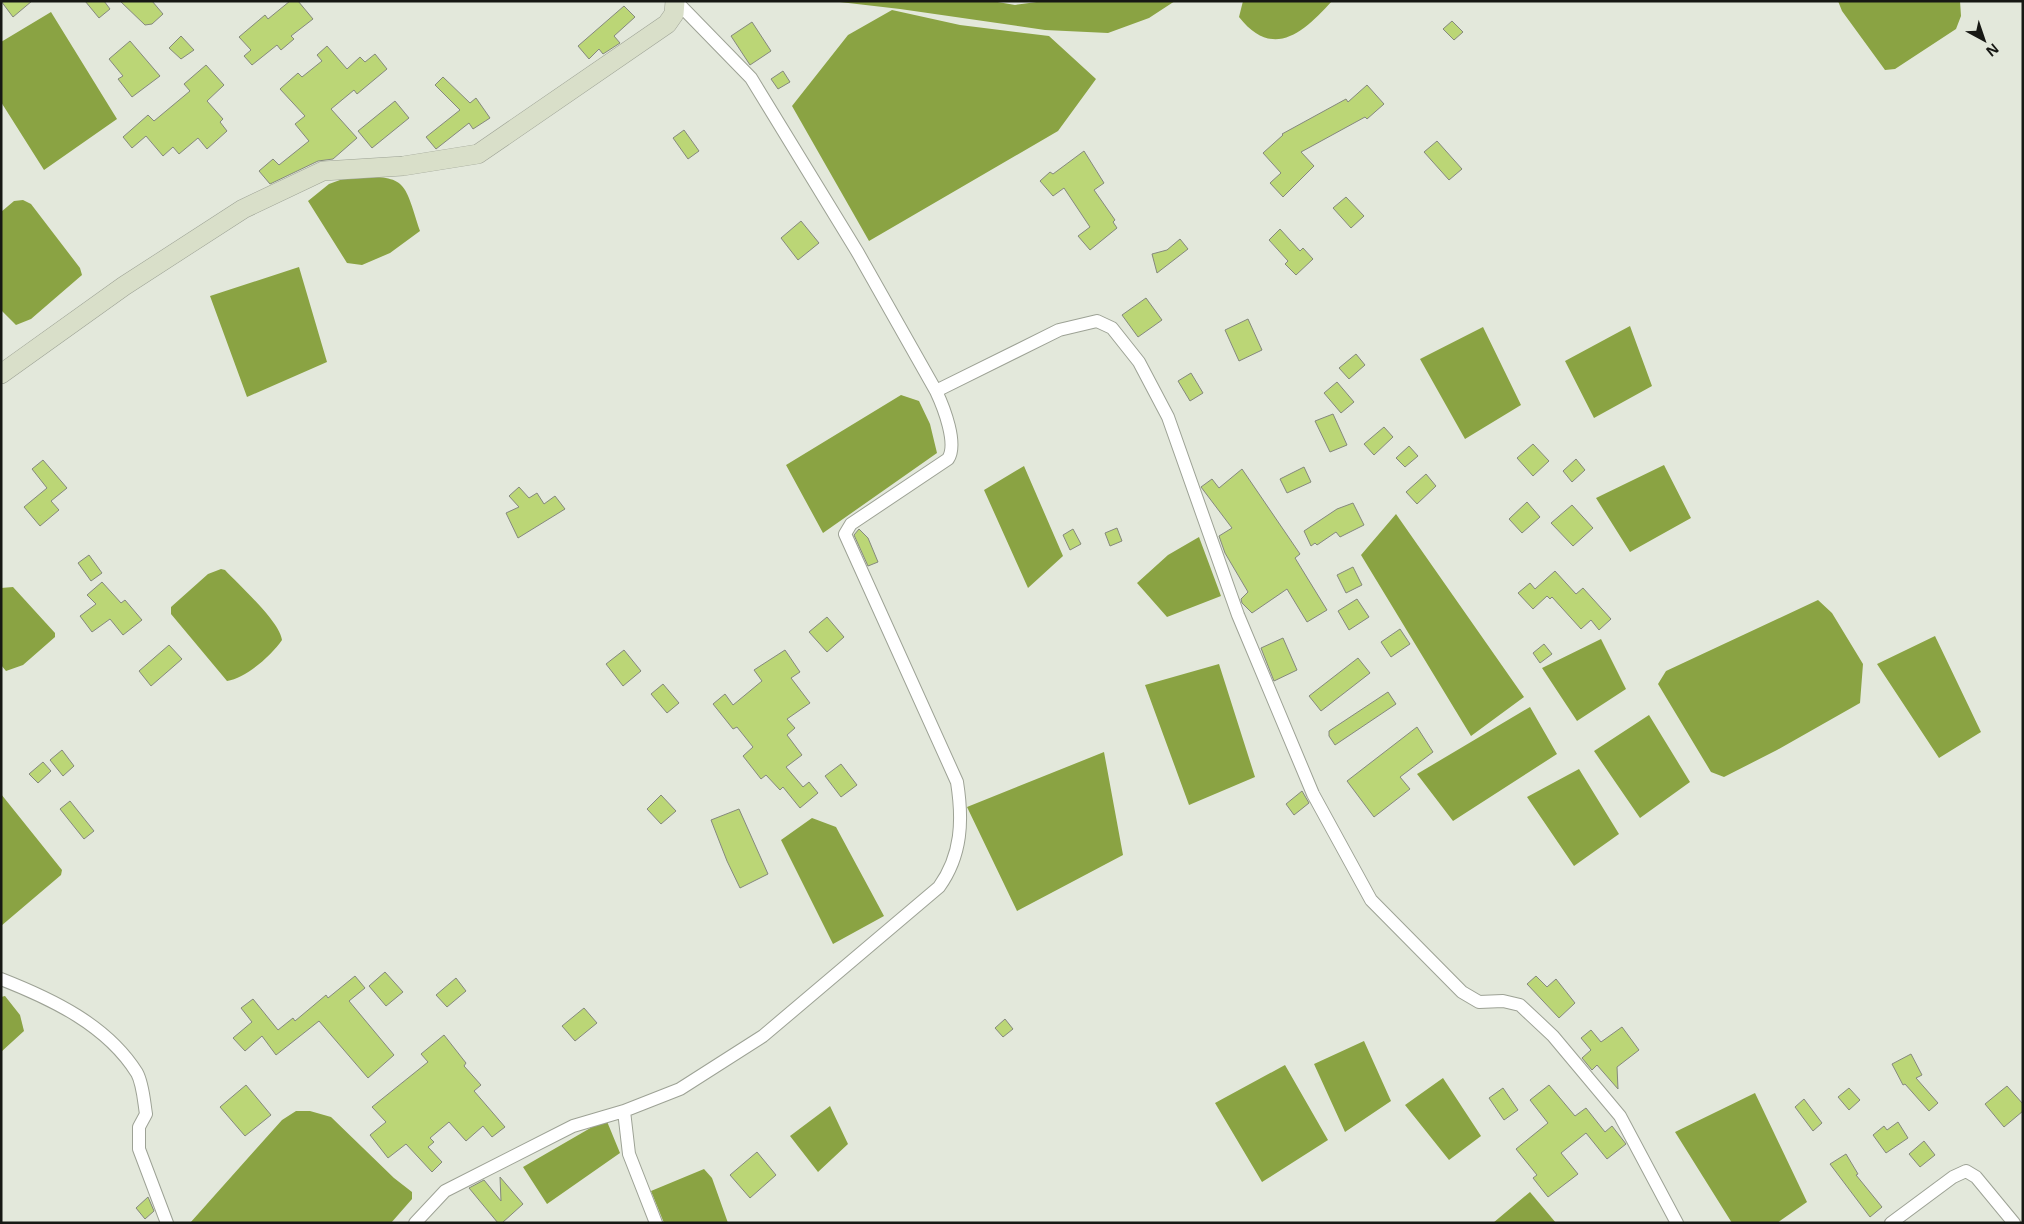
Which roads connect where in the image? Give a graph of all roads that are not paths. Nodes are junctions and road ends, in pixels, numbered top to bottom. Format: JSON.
{"nodes":[{"id":1,"x":675,"y":1,"type":"edge"},
{"id":2,"x":1,"y":374,"type":"edge"},
{"id":3,"x":936,"y":392,"type":"junction"},
{"id":4,"x":1,"y":979,"type":"edge"},
{"id":5,"x":624,"y":1111,"type":"junction"},
{"id":6,"x":167,"y":1223,"type":"edge"},
{"id":7,"x":415,"y":1223,"type":"edge"},
{"id":8,"x":656,"y":1223,"type":"edge"},
{"id":9,"x":1677,"y":1223,"type":"edge"},
{"id":10,"x":1891,"y":1223,"type":"edge"},
{"id":11,"x":2014,"y":1223,"type":"edge"}],
"edges":[{"from":1,"to":2,"type":"main road"},
{"from":1,"to":3,"type":"street"},
{"from":3,"to":5,"type":"street"},
{"from":3,"to":9,"type":"street"},
{"from":4,"to":6,"type":"street"},
{"from":5,"to":7,"type":"street"},
{"from":5,"to":8,"type":"street"},
{"from":10,"to":11,"type":"street"}]}
